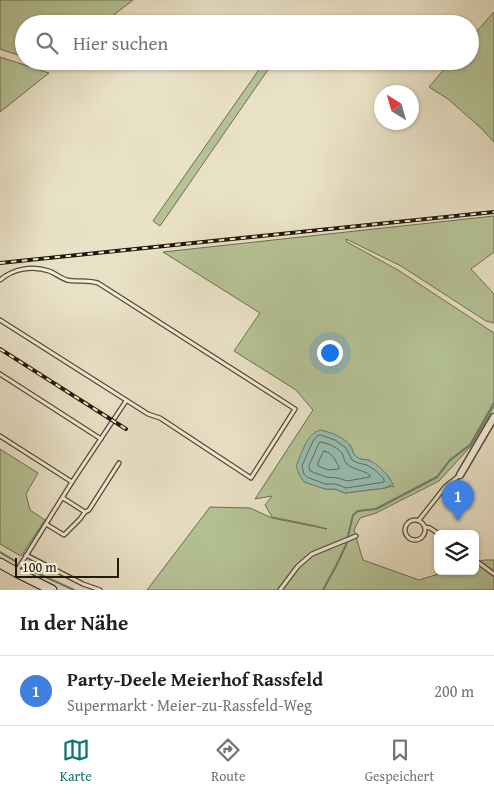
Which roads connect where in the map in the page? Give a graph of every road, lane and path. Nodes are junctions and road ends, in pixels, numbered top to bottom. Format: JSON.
{"nodes":[{"id":1,"x":0,"y":280,"type":"edge"},
{"id":2,"x":0,"y":320,"type":"edge"},
{"id":3,"x":0,"y":374,"type":"edge"},
{"id":4,"x":126,"y":401,"type":"junction"},
{"id":5,"x":494,"y":417,"type":"edge"},
{"id":6,"x":0,"y":436,"type":"edge"},
{"id":7,"x":101,"y":439,"type":"junction"},
{"id":8,"x":119,"y":463,"type":"dead end"},
{"id":9,"x":460,"y":475,"type":"joint"},
{"id":10,"x":72,"y":482,"type":"junction"},
{"id":11,"x":63,"y":498,"type":"junction"},
{"id":12,"x":85,"y":512,"type":"junction"},
{"id":13,"x":419,"y":520,"type":"junction"},
{"id":14,"x":46,"y":524,"type":"junction"},
{"id":15,"x":425,"y":527,"type":"junction"},
{"id":16,"x":434,"y":531,"type":"edge"},
{"id":17,"x":356,"y":536,"type":"dead end"},
{"id":18,"x":26,"y":555,"type":"junction"},
{"id":19,"x":0,"y":562,"type":"edge"},
{"id":20,"x":479,"y":563,"type":"edge"},
{"id":21,"x":16,"y":572,"type":"junction"},
{"id":22,"x":494,"y":574,"type":"edge"},
{"id":23,"x":52,"y":590,"type":"edge"},
{"id":24,"x":100,"y":590,"type":"edge"},
{"id":25,"x":280,"y":590,"type":"edge"}],
"edges":[{"from":1,"to":4,"type":"lane"},
{"from":2,"to":4,"type":"lane"},
{"from":3,"to":7,"type":"lane"},
{"from":4,"to":7,"type":"lane"},
{"from":5,"to":9,"type":"street"},
{"from":6,"to":10,"type":"lane"},
{"from":7,"to":10,"type":"lane"},
{"from":8,"to":12,"type":"lane"},
{"from":9,"to":13,"type":"lane"},
{"from":10,"to":11,"type":"lane"},
{"from":11,"to":12,"type":"lane"},
{"from":11,"to":14,"type":"lane"},
{"from":12,"to":14,"type":"lane"},
{"from":13,"to":15,"type":"lane"},
{"from":13,"to":15,"type":"lane"},
{"from":14,"to":18,"type":"lane"},
{"from":15,"to":16,"type":"lane"},
{"from":17,"to":25,"type":"lane"},
{"from":18,"to":21,"type":"lane"},
{"from":18,"to":24,"type":"lane"},
{"from":19,"to":21,"type":"main road"},
{"from":20,"to":22,"type":"lane"},
{"from":21,"to":23,"type":"main road"}]}
